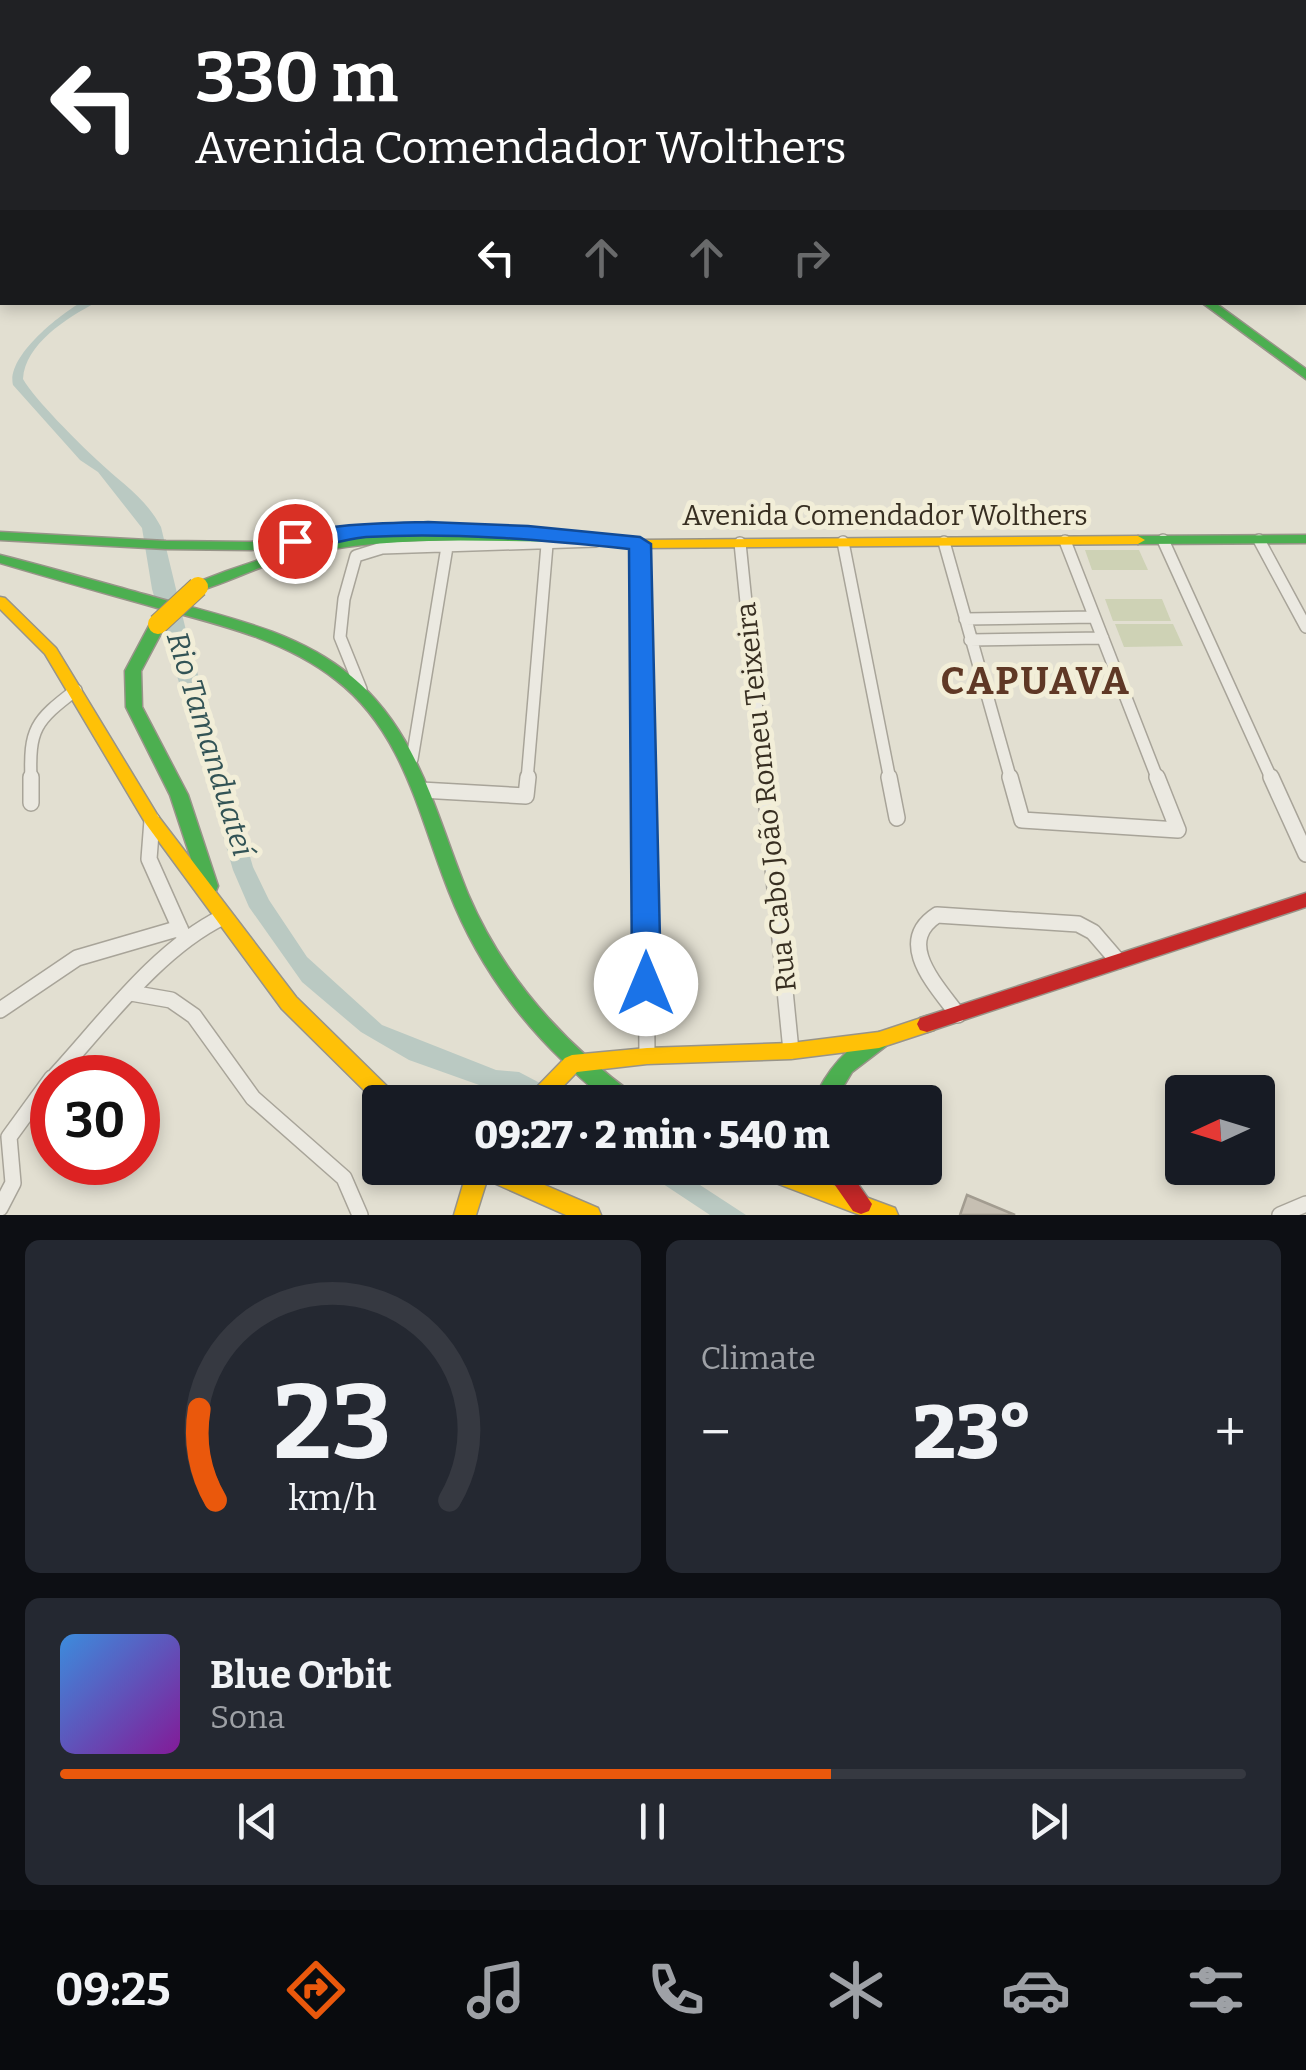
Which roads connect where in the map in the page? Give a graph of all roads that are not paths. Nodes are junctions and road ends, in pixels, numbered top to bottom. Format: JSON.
{"nodes":[{"id":1,"x":1210,"y":305,"type":"edge"},
{"id":2,"x":1306,"y":374,"type":"edge"},
{"id":3,"x":0,"y":536,"type":"edge"},
{"id":4,"x":1306,"y":539,"type":"edge"},
{"id":5,"x":1163,"y":540,"type":"junction"},
{"id":6,"x":1258,"y":540,"type":"junction"},
{"id":7,"x":1065,"y":541,"type":"junction"},
{"id":8,"x":444,"y":542,"type":"junction"},
{"id":9,"x":556,"y":542,"type":"junction"},
{"id":10,"x":843,"y":542,"type":"junction"},
{"id":11,"x":944,"y":542,"type":"junction"},
{"id":12,"x":740,"y":543,"type":"junction"},
{"id":13,"x":640,"y":544,"type":"junction"},
{"id":14,"x":0,"y":559,"type":"edge"},
{"id":15,"x":0,"y":601,"type":"edge"},
{"id":16,"x":1094,"y":616,"type":"junction"},
{"id":17,"x":965,"y":618,"type":"junction"},
{"id":18,"x":1306,"y":627,"type":"edge"},
{"id":19,"x":1103,"y":638,"type":"junction"},
{"id":20,"x":970,"y":640,"type":"junction"},
{"id":21,"x":76,"y":690,"type":"junction"},
{"id":22,"x":366,"y":698,"type":"junction"},
{"id":23,"x":411,"y":762,"type":"junction"},
{"id":24,"x":421,"y":790,"type":"junction"},
{"id":25,"x":31,"y":803,"type":"dead end"},
{"id":26,"x":897,"y":818,"type":"dead end"},
{"id":27,"x":152,"y":820,"type":"junction"},
{"id":28,"x":1306,"y":854,"type":"edge"},
{"id":29,"x":1306,"y":900,"type":"edge"},
{"id":30,"x":218,"y":909,"type":"junction"},
{"id":31,"x":182,"y":934,"type":"junction"},
{"id":32,"x":1118,"y":961,"type":"junction"},
{"id":33,"x":131,"y":993,"type":"junction"},
{"id":34,"x":0,"y":1010,"type":"edge"},
{"id":35,"x":958,"y":1015,"type":"junction"},
{"id":36,"x":879,"y":1040,"type":"junction"},
{"id":37,"x":791,"y":1051,"type":"junction"},
{"id":38,"x":74,"y":1055,"type":"edge"},
{"id":39,"x":646,"y":1056,"type":"junction"},
{"id":40,"x":572,"y":1064,"type":"junction"},
{"id":41,"x":373,"y":1085,"type":"edge"},
{"id":42,"x":551,"y":1085,"type":"edge"},
{"id":43,"x":604,"y":1085,"type":"edge"},
{"id":44,"x":831,"y":1085,"type":"edge"},
{"id":45,"x":30,"y":1106,"type":"edge"},
{"id":46,"x":4,"y":1138,"type":"edge"},
{"id":47,"x":475,"y":1185,"type":"edge"},
{"id":48,"x":520,"y":1185,"type":"edge"},
{"id":49,"x":807,"y":1185,"type":"edge"},
{"id":50,"x":847,"y":1185,"type":"edge"},
{"id":51,"x":1306,"y":1204,"type":"edge"},
{"id":52,"x":863,"y":1206,"type":"junction"},
{"id":53,"x":0,"y":1208,"type":"edge"},
{"id":54,"x":358,"y":1209,"type":"edge"},
{"id":55,"x":465,"y":1215,"type":"edge"},
{"id":56,"x":590,"y":1215,"type":"edge"},
{"id":57,"x":887,"y":1215,"type":"edge"},
{"id":58,"x":1280,"y":1215,"type":"edge"}],
"edges":[{"from":1,"to":2,"type":"main road"},
{"from":3,"to":9,"type":"main road","name":"Avenida Comendador Wolthers"},
{"from":4,"to":6,"type":"main road","name":"Avenida Comendador Wolthers"},
{"from":5,"to":6,"type":"main road","name":"Avenida Comendador Wolthers"},
{"from":5,"to":7,"type":"main road","name":"Avenida Comendador Wolthers"},
{"from":5,"to":28,"type":"street"},
{"from":6,"to":18,"type":"street"},
{"from":7,"to":11,"type":"main road","name":"Avenida Comendador Wolthers"},
{"from":7,"to":16,"type":"street"},
{"from":8,"to":9,"type":"main road"},
{"from":8,"to":22,"type":"street"},
{"from":8,"to":23,"type":"street"},
{"from":8,"to":30,"type":"main road","bridge":true},
{"from":9,"to":13,"type":"main road","name":"Avenida Comendador Wolthers"},
{"from":9,"to":24,"type":"street"},
{"from":10,"to":11,"type":"main road","name":"Avenida Comendador Wolthers"},
{"from":10,"to":12,"type":"main road","name":"Avenida Comendador Wolthers"},
{"from":10,"to":26,"type":"street"},
{"from":11,"to":17,"type":"street"},
{"from":12,"to":13,"type":"main road","name":"Avenida Comendador Wolthers"},
{"from":12,"to":37,"type":"street","name":"Rua Cabo João Romeu Teixeira"},
{"from":13,"to":39,"type":"street"},
{"from":14,"to":22,"type":"main road"},
{"from":15,"to":21,"type":"main road"},
{"from":16,"to":17,"type":"street"},
{"from":16,"to":19,"type":"street"},
{"from":17,"to":20,"type":"street"},
{"from":19,"to":20,"type":"street"},
{"from":19,"to":20,"type":"street"},
{"from":21,"to":25,"type":"street"},
{"from":21,"to":27,"type":"main road"},
{"from":22,"to":23,"type":"main road"},
{"from":23,"to":24,"type":"main road"},
{"from":24,"to":40,"type":"main road"},
{"from":27,"to":30,"type":"main road"},
{"from":27,"to":31,"type":"street"},
{"from":29,"to":32,"type":"main road"},
{"from":30,"to":31,"type":"street"},
{"from":30,"to":41,"type":"main road"},
{"from":31,"to":33,"type":"street"},
{"from":31,"to":34,"type":"street"},
{"from":32,"to":35,"type":"main road"},
{"from":32,"to":35,"type":"street"},
{"from":33,"to":38,"type":"street"},
{"from":33,"to":54,"type":"street"},
{"from":35,"to":36,"type":"main road"},
{"from":36,"to":37,"type":"main road"},
{"from":36,"to":44,"type":"main road"},
{"from":37,"to":39,"type":"main road"},
{"from":39,"to":40,"type":"main road"},
{"from":40,"to":42,"type":"main road"},
{"from":40,"to":43,"type":"main road"},
{"from":45,"to":46,"type":"street"},
{"from":46,"to":53,"type":"street"},
{"from":47,"to":55,"type":"main road"},
{"from":48,"to":56,"type":"main road"},
{"from":49,"to":52,"type":"main road"},
{"from":50,"to":52,"type":"main road"},
{"from":51,"to":58,"type":"street"},
{"from":52,"to":57,"type":"main road"}]}
